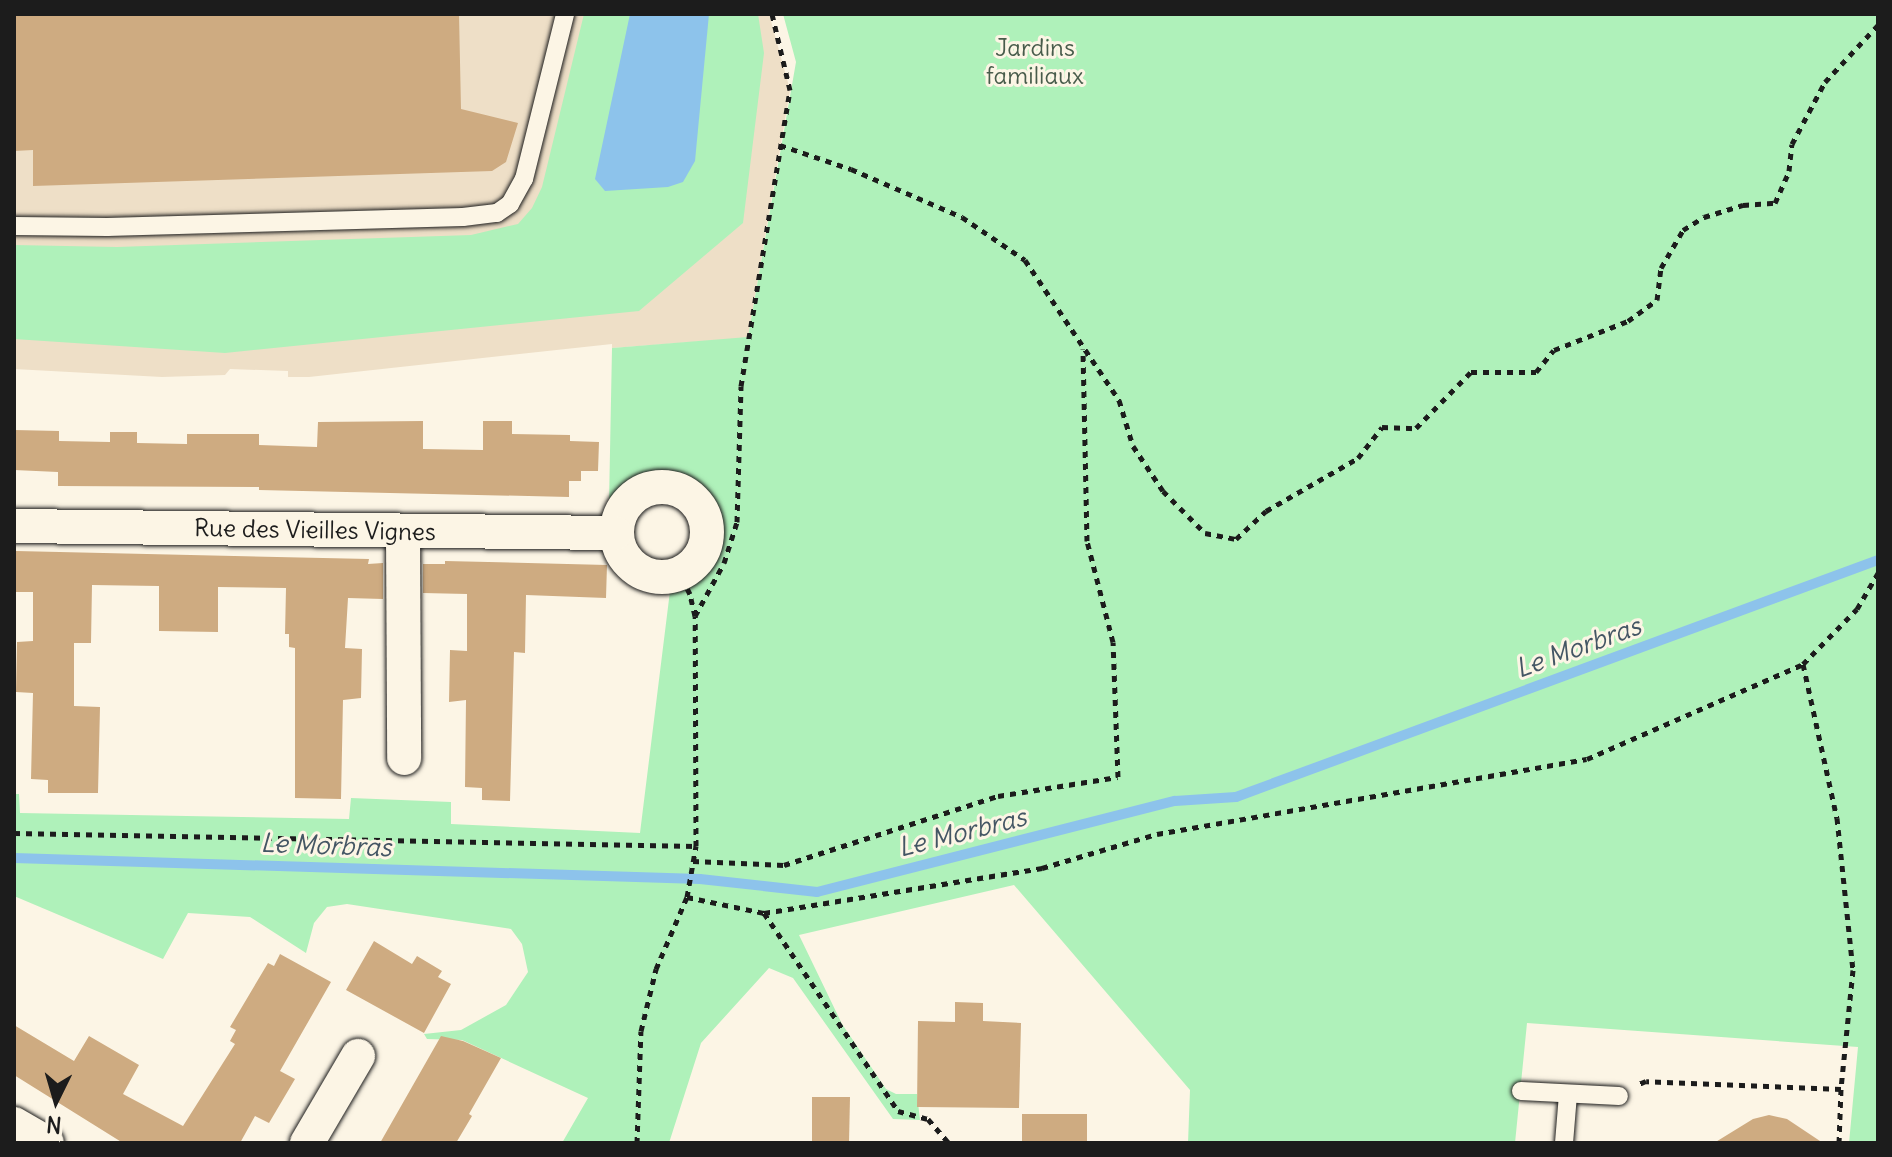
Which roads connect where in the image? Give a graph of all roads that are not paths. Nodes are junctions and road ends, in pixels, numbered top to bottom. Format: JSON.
{"nodes":[{"id":1,"x":565,"y":14,"type":"edge"},
{"id":2,"x":14,"y":226,"type":"edge"},
{"id":3,"x":14,"y":526,"type":"edge"},
{"id":4,"x":403,"y":532,"type":"junction"},
{"id":5,"x":615,"y":533,"type":"junction"},
{"id":6,"x":404,"y":758,"type":"dead end"},
{"id":7,"x":358,"y":1056,"type":"dead end"},
{"id":8,"x":1521,"y":1091,"type":"dead end"},
{"id":9,"x":1568,"y":1094,"type":"junction"},
{"id":10,"x":1619,"y":1096,"type":"road end"},
{"id":11,"x":14,"y":1124,"type":"edge"},
{"id":12,"x":47,"y":1143,"type":"edge"},
{"id":13,"x":307,"y":1143,"type":"edge"},
{"id":14,"x":1564,"y":1143,"type":"edge"}],
"edges":[{"from":1,"to":2,"type":"lane"},
{"from":3,"to":4,"type":"street","name":"Rue des Vieilles Vignes"},
{"from":4,"to":5,"type":"street","name":"Rue des Vieilles Vignes"},
{"from":4,"to":6,"type":"street"},
{"from":5,"to":5,"type":"street"},
{"from":7,"to":13,"type":"street"},
{"from":8,"to":9,"type":"lane"},
{"from":9,"to":10,"type":"lane"},
{"from":9,"to":14,"type":"lane"},
{"from":11,"to":12,"type":"street"}]}
